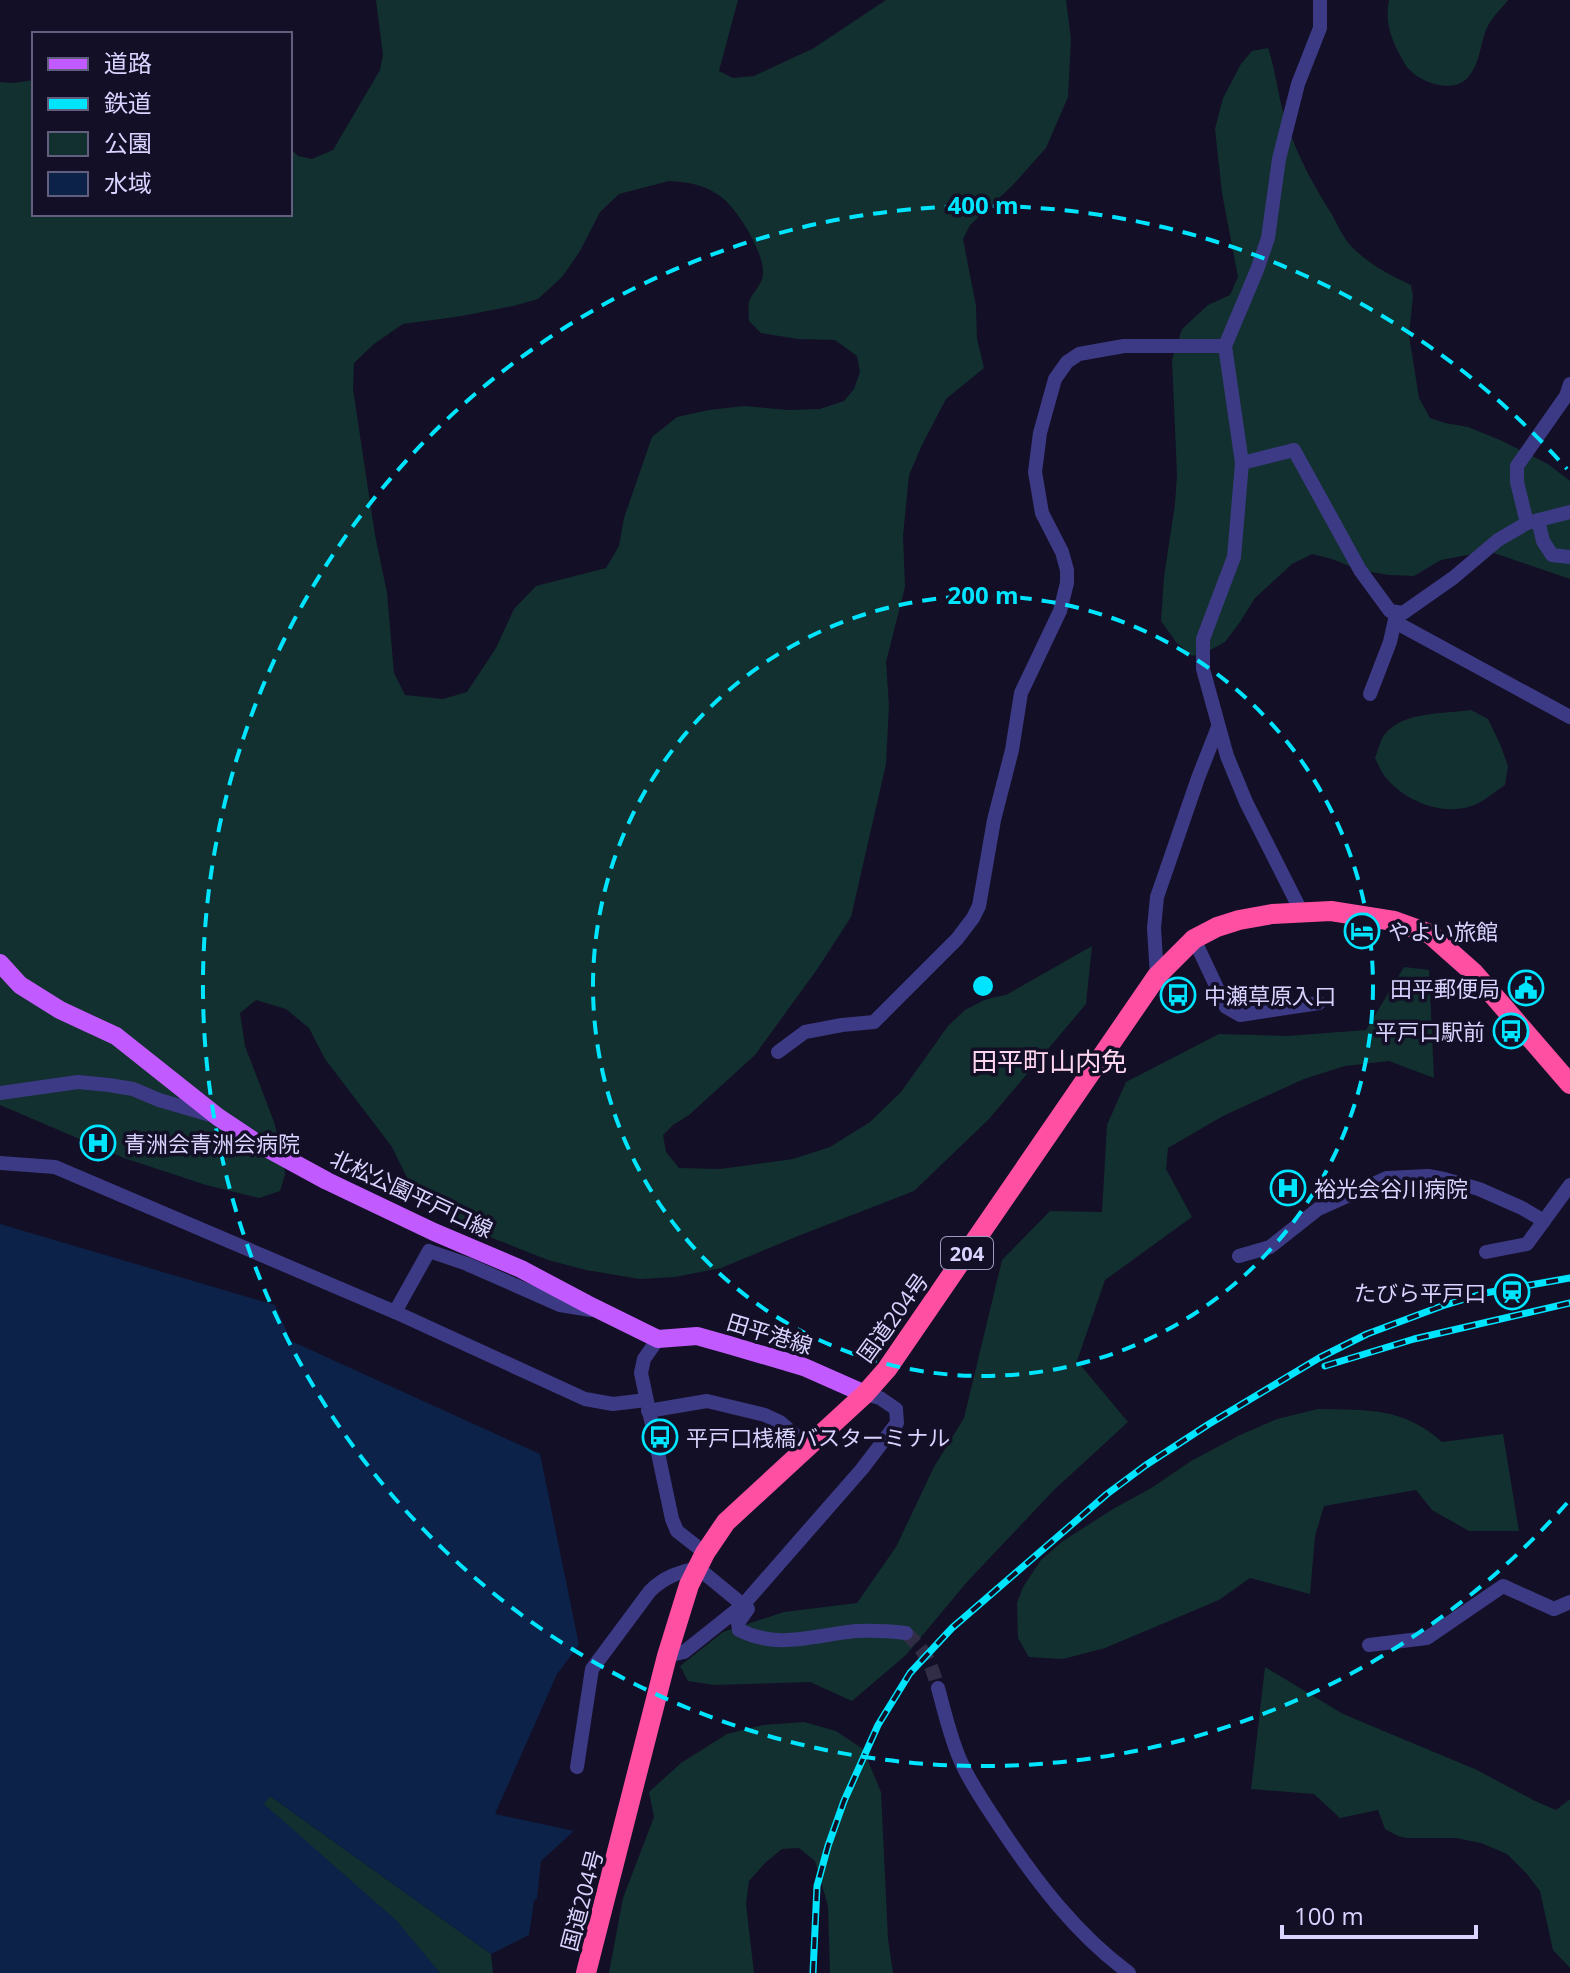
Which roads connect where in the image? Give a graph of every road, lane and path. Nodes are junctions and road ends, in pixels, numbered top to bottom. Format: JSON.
{"nodes":[{"id":1,"x":1320,"y":0,"type":"edge"},
{"id":2,"x":1225,"y":346,"type":"junction"},
{"id":3,"x":1570,"y":384,"type":"edge"},
{"id":4,"x":1242,"y":463,"type":"junction"},
{"id":5,"x":1570,"y":512,"type":"edge"},
{"id":6,"x":1533,"y":522,"type":"junction"},
{"id":7,"x":1570,"y":557,"type":"edge"},
{"id":8,"x":1396,"y":618,"type":"junction"},
{"id":9,"x":1370,"y":694,"type":"dead end"},
{"id":10,"x":1570,"y":717,"type":"edge"},
{"id":11,"x":1218,"y":727,"type":"junction"},
{"id":12,"x":1302,"y":913,"type":"junction"},
{"id":13,"x":1194,"y":939,"type":"junction"},
{"id":14,"x":0,"y":963,"type":"edge"},
{"id":15,"x":1157,"y":976,"type":"junction"},
{"id":16,"x":1319,"y":1003,"type":"dead end"},
{"id":17,"x":778,"y":1052,"type":"dead end"},
{"id":18,"x":1570,"y":1084,"type":"edge"},
{"id":19,"x":0,"y":1093,"type":"edge"},
{"id":20,"x":218,"y":1117,"type":"junction"},
{"id":21,"x":0,"y":1163,"type":"edge"},
{"id":22,"x":1570,"y":1185,"type":"edge"},
{"id":23,"x":1544,"y":1221,"type":"junction"},
{"id":24,"x":1486,"y":1252,"type":"dead end"},
{"id":25,"x":1239,"y":1256,"type":"dead end"},
{"id":26,"x":395,"y":1312,"type":"junction"},
{"id":27,"x":603,"y":1312,"type":"junction"},
{"id":28,"x":658,"y":1339,"type":"junction"},
{"id":29,"x":865,"y":1394,"type":"junction"},
{"id":30,"x":647,"y":1405,"type":"junction"},
{"id":31,"x":808,"y":1446,"type":"junction"},
{"id":32,"x":702,"y":1561,"type":"junction"},
{"id":33,"x":1570,"y":1602,"type":"edge"},
{"id":34,"x":743,"y":1605,"type":"junction"},
{"id":35,"x":906,"y":1633,"type":"dead end"},
{"id":36,"x":1369,"y":1645,"type":"dead end"},
{"id":37,"x":667,"y":1656,"type":"junction"},
{"id":38,"x":938,"y":1688,"type":"tunnel mouth"},
{"id":39,"x":577,"y":1767,"type":"dead end"},
{"id":40,"x":586,"y":1973,"type":"edge"},
{"id":41,"x":1129,"y":1973,"type":"edge"}],
"edges":[{"from":1,"to":2,"type":"street"},
{"from":2,"to":4,"type":"street"},
{"from":2,"to":17,"type":"street"},
{"from":3,"to":6,"type":"street"},
{"from":4,"to":8,"type":"street"},
{"from":4,"to":11,"type":"street"},
{"from":5,"to":6,"type":"street"},
{"from":6,"to":7,"type":"street"},
{"from":6,"to":8,"type":"street"},
{"from":8,"to":9,"type":"street"},
{"from":8,"to":10,"type":"street"},
{"from":11,"to":12,"type":"street"},
{"from":11,"to":15,"type":"street"},
{"from":12,"to":13,"type":"highway","name":"国道204号","number":"204"},
{"from":12,"to":18,"type":"highway","name":"国道204号","number":"204"},
{"from":13,"to":15,"type":"highway","name":"国道204号","number":"204"},
{"from":13,"to":16,"type":"street"},
{"from":14,"to":20,"type":"main road","name":"北松公園平戸口線"},
{"from":15,"to":29,"type":"highway","name":"国道204号","number":"204"},
{"from":19,"to":20,"type":"street"},
{"from":20,"to":27,"type":"main road","name":"北松公園平戸口線"},
{"from":21,"to":26,"type":"street"},
{"from":22,"to":23,"type":"street"},
{"from":23,"to":24,"type":"street"},
{"from":23,"to":25,"type":"street"},
{"from":26,"to":27,"type":"street"},
{"from":26,"to":30,"type":"street"},
{"from":27,"to":28,"type":"main road","name":"北松公園平戸口線"},
{"from":28,"to":29,"type":"main road","name":"田平港線"},
{"from":28,"to":30,"type":"street"},
{"from":29,"to":31,"type":"highway","name":"国道204号","number":"204"},
{"from":29,"to":34,"type":"street"},
{"from":30,"to":31,"type":"street"},
{"from":30,"to":32,"type":"street"},
{"from":31,"to":32,"type":"highway","name":"国道204号","number":"204"},
{"from":32,"to":34,"type":"street"},
{"from":32,"to":37,"type":"highway","name":"国道204号","number":"204"},
{"from":32,"to":39,"type":"street"},
{"from":33,"to":36,"type":"street"},
{"from":34,"to":35,"type":"street"},
{"from":34,"to":37,"type":"street"},
{"from":37,"to":40,"type":"highway","name":"国道204号","number":"204"},
{"from":38,"to":41,"type":"street"}]}
